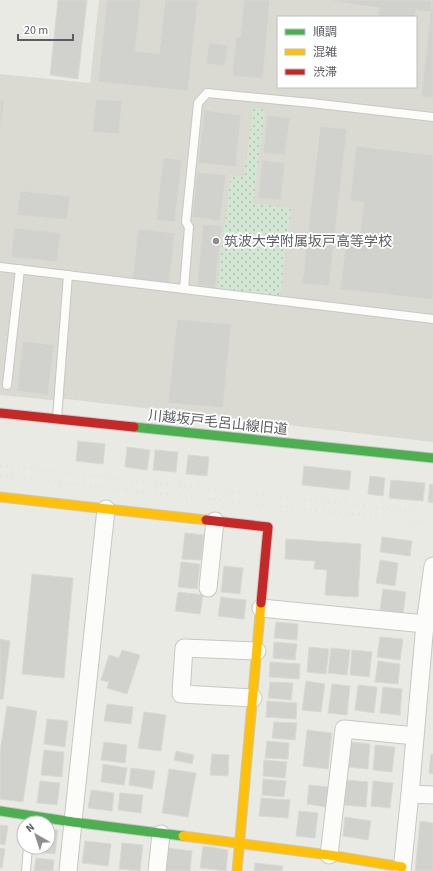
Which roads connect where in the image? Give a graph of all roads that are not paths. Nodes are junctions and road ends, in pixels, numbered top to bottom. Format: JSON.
{"nodes":[{"id":1,"x":433,"y":117,"type":"edge"},
{"id":2,"x":0,"y":267,"type":"edge"},
{"id":3,"x":20,"y":269,"type":"junction"},
{"id":4,"x":68,"y":275,"type":"junction"},
{"id":5,"x":184,"y":289,"type":"junction"},
{"id":6,"x":433,"y":319,"type":"edge"},
{"id":7,"x":7,"y":385,"type":"dead end"},
{"id":8,"x":0,"y":413,"type":"edge"},
{"id":9,"x":57,"y":419,"type":"junction"},
{"id":10,"x":433,"y":458,"type":"edge"},
{"id":11,"x":0,"y":497,"type":"edge"},
{"id":12,"x":106,"y":509,"type":"junction"},
{"id":13,"x":215,"y":521,"type":"junction"},
{"id":14,"x":433,"y":566,"type":"edge"},
{"id":15,"x":208,"y":588,"type":"dead end"},
{"id":16,"x":261,"y":608,"type":"junction"},
{"id":17,"x":425,"y":624,"type":"junction"},
{"id":18,"x":257,"y":651,"type":"junction"},
{"id":19,"x":427,"y":668,"type":"edge"},
{"id":20,"x":252,"y":698,"type":"junction"},
{"id":21,"x":415,"y":736,"type":"junction"},
{"id":22,"x":410,"y":794,"type":"junction"},
{"id":23,"x":433,"y":795,"type":"edge"},
{"id":24,"x":0,"y":811,"type":"edge"},
{"id":25,"x":16,"y":815,"type":"edge"},
{"id":26,"x":56,"y":821,"type":"edge"},
{"id":27,"x":73,"y":822,"type":"junction"},
{"id":28,"x":161,"y":834,"type":"junction"},
{"id":29,"x":239,"y":844,"type":"junction"},
{"id":30,"x":27,"y":855,"type":"edge"},
{"id":31,"x":329,"y":855,"type":"junction"},
{"id":32,"x":402,"y":869,"type":"edge"},
{"id":33,"x":26,"y":871,"type":"edge"},
{"id":34,"x":68,"y":871,"type":"edge"},
{"id":35,"x":157,"y":871,"type":"edge"},
{"id":36,"x":237,"y":871,"type":"edge"}],
"edges":[{"from":1,"to":5,"type":"lane"},
{"from":2,"to":3,"type":"lane"},
{"from":3,"to":4,"type":"lane"},
{"from":3,"to":7,"type":"lane"},
{"from":4,"to":5,"type":"lane"},
{"from":4,"to":9,"type":"lane"},
{"from":5,"to":6,"type":"lane"},
{"from":8,"to":9,"type":"street","name":"川越坂戸毛呂山線旧道"},
{"from":9,"to":10,"type":"street","name":"川越坂戸毛呂山線旧道"},
{"from":11,"to":12,"type":"street"},
{"from":12,"to":13,"type":"street"},
{"from":12,"to":27,"type":"street"},
{"from":13,"to":15,"type":"street"},
{"from":13,"to":16,"type":"street"},
{"from":14,"to":17,"type":"street"},
{"from":16,"to":17,"type":"street"},
{"from":16,"to":18,"type":"street"},
{"from":17,"to":19,"type":"street"},
{"from":18,"to":20,"type":"street"},
{"from":18,"to":20,"type":"street"},
{"from":19,"to":21,"type":"street"},
{"from":20,"to":29,"type":"street"},
{"from":21,"to":22,"type":"street"},
{"from":21,"to":31,"type":"street"},
{"from":22,"to":23,"type":"street"},
{"from":22,"to":32,"type":"street"},
{"from":24,"to":25,"type":"street"},
{"from":26,"to":27,"type":"street"},
{"from":27,"to":28,"type":"street"},
{"from":27,"to":34,"type":"street"},
{"from":28,"to":29,"type":"street"},
{"from":28,"to":35,"type":"street"},
{"from":29,"to":31,"type":"street"},
{"from":29,"to":36,"type":"street"},
{"from":30,"to":33,"type":"lane"},
{"from":31,"to":32,"type":"street"}]}
